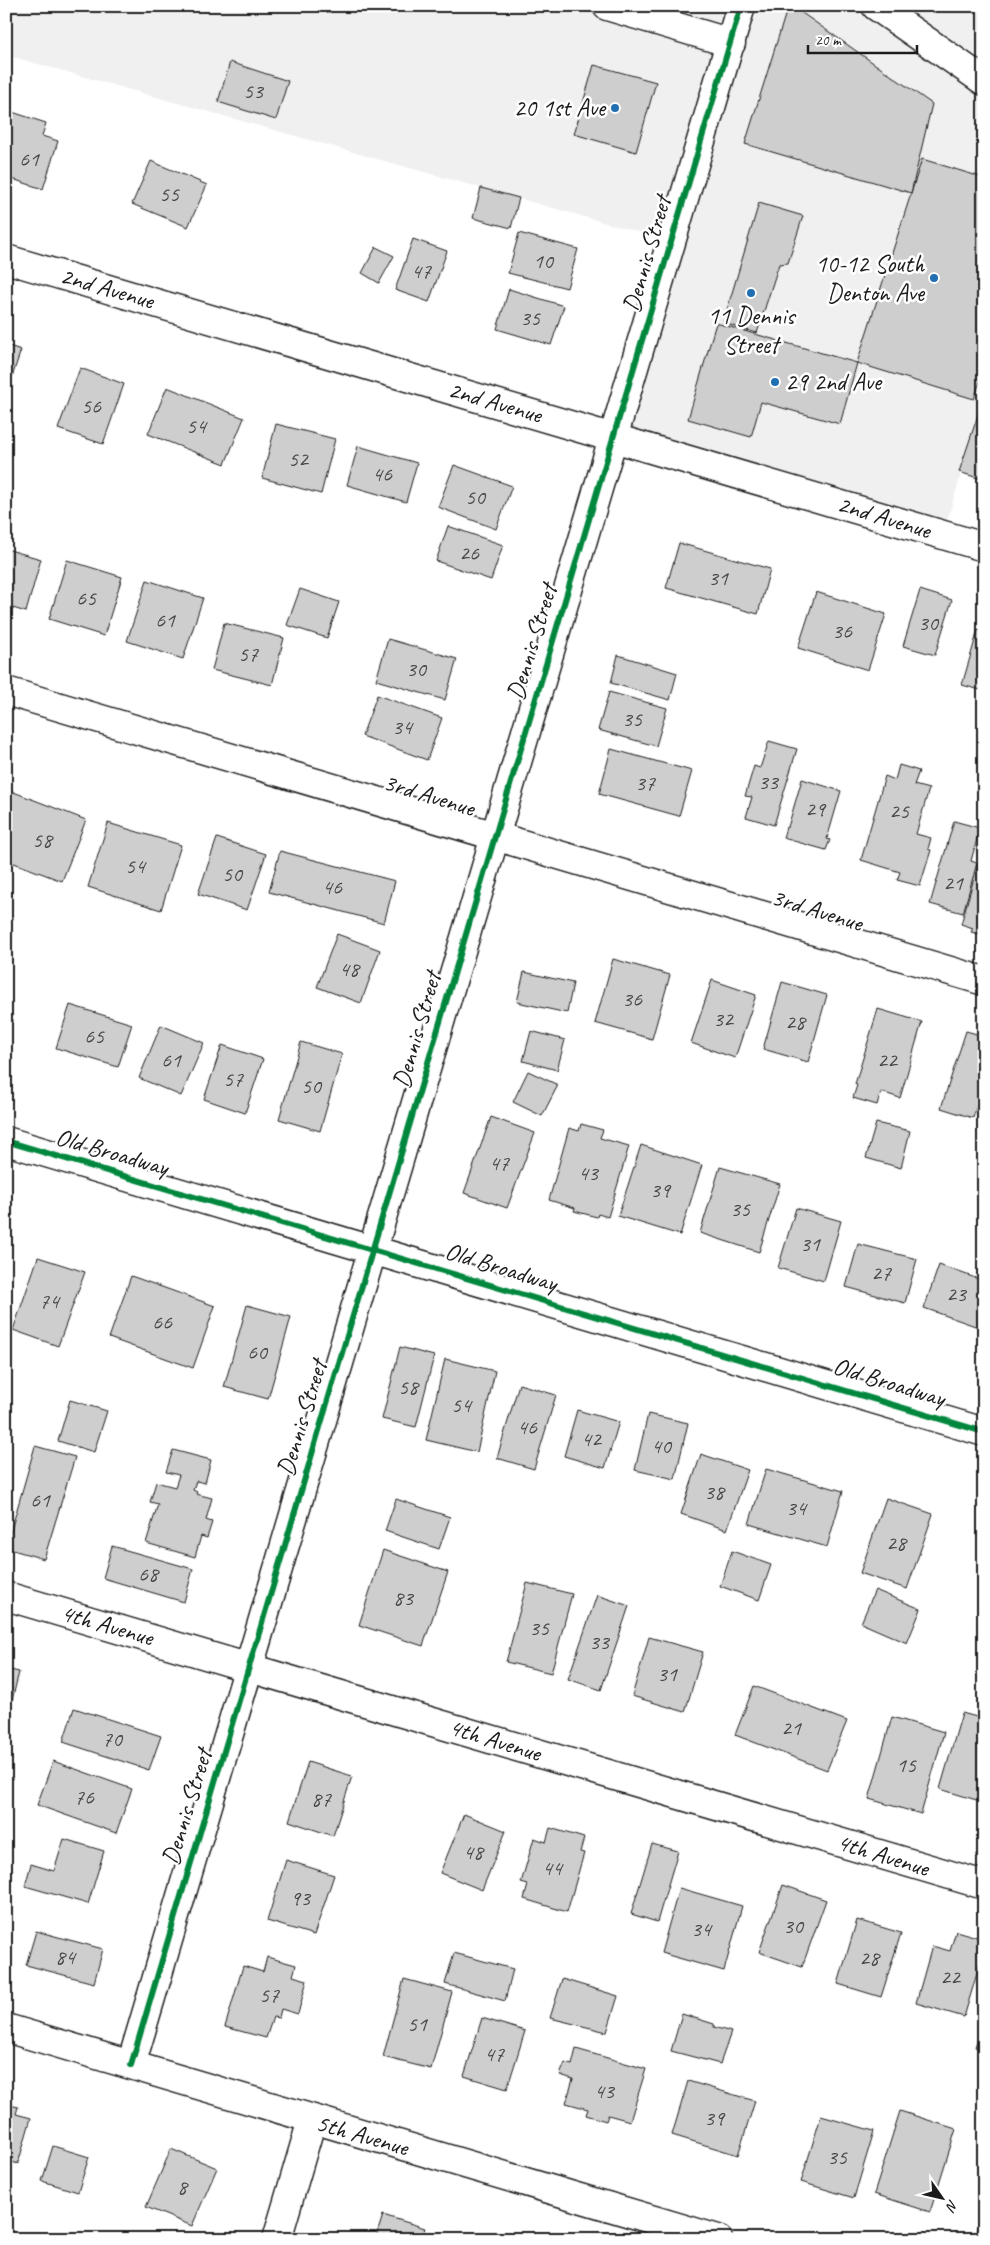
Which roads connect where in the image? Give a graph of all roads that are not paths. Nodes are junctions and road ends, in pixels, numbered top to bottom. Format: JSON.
{"nodes":[{"id":1,"x":607,"y":6,"type":"edge"},
{"id":2,"x":741,"y":6,"type":"edge"},
{"id":3,"x":876,"y":6,"type":"edge"},
{"id":4,"x":731,"y":43,"type":"junction"},
{"id":5,"x":984,"y":81,"type":"edge"},
{"id":6,"x":6,"y":259,"type":"edge"},
{"id":7,"x":614,"y":437,"type":"junction"},
{"id":8,"x":984,"y":547,"type":"edge"},
{"id":9,"x":6,"y":691,"type":"edge"},
{"id":10,"x":495,"y":836,"type":"junction"},
{"id":11,"x":984,"y":981,"type":"edge"},
{"id":12,"x":6,"y":1141,"type":"edge"},
{"id":13,"x":373,"y":1250,"type":"junction"},
{"id":14,"x":984,"y":1432,"type":"edge"},
{"id":15,"x":6,"y":1596,"type":"edge"},
{"id":16,"x":249,"y":1667,"type":"junction"},
{"id":17,"x":984,"y":1885,"type":"edge"},
{"id":18,"x":6,"y":2028,"type":"edge"},
{"id":19,"x":131,"y":2065,"type":"junction"},
{"id":20,"x":312,"y":2120,"type":"junction"},
{"id":21,"x":712,"y":2238,"type":"edge"},
{"id":22,"x":277,"y":2239,"type":"edge"}],
"edges":[{"from":1,"to":4,"type":"street"},
{"from":2,"to":4,"type":"street","name":"Dennis Street"},
{"from":3,"to":5,"type":"street"},
{"from":4,"to":7,"type":"street","name":"Dennis Street"},
{"from":6,"to":7,"type":"street","name":"2nd Avenue"},
{"from":7,"to":8,"type":"street","name":"2nd Avenue"},
{"from":7,"to":10,"type":"street","name":"Dennis Street"},
{"from":9,"to":10,"type":"street","name":"3rd Avenue"},
{"from":10,"to":11,"type":"street","name":"3rd Avenue"},
{"from":10,"to":13,"type":"street","name":"Dennis Street"},
{"from":12,"to":13,"type":"street","name":"Old Broadway"},
{"from":13,"to":14,"type":"street","name":"Old Broadway"},
{"from":13,"to":16,"type":"street","name":"Dennis Street"},
{"from":15,"to":16,"type":"street","name":"4th Avenue"},
{"from":16,"to":17,"type":"street","name":"4th Avenue"},
{"from":16,"to":19,"type":"street","name":"Dennis Street"},
{"from":18,"to":19,"type":"street","name":"5th Avenue"},
{"from":19,"to":20,"type":"street","name":"5th Avenue"},
{"from":20,"to":21,"type":"street","name":"5th Avenue"},
{"from":20,"to":22,"type":"street"}]}
